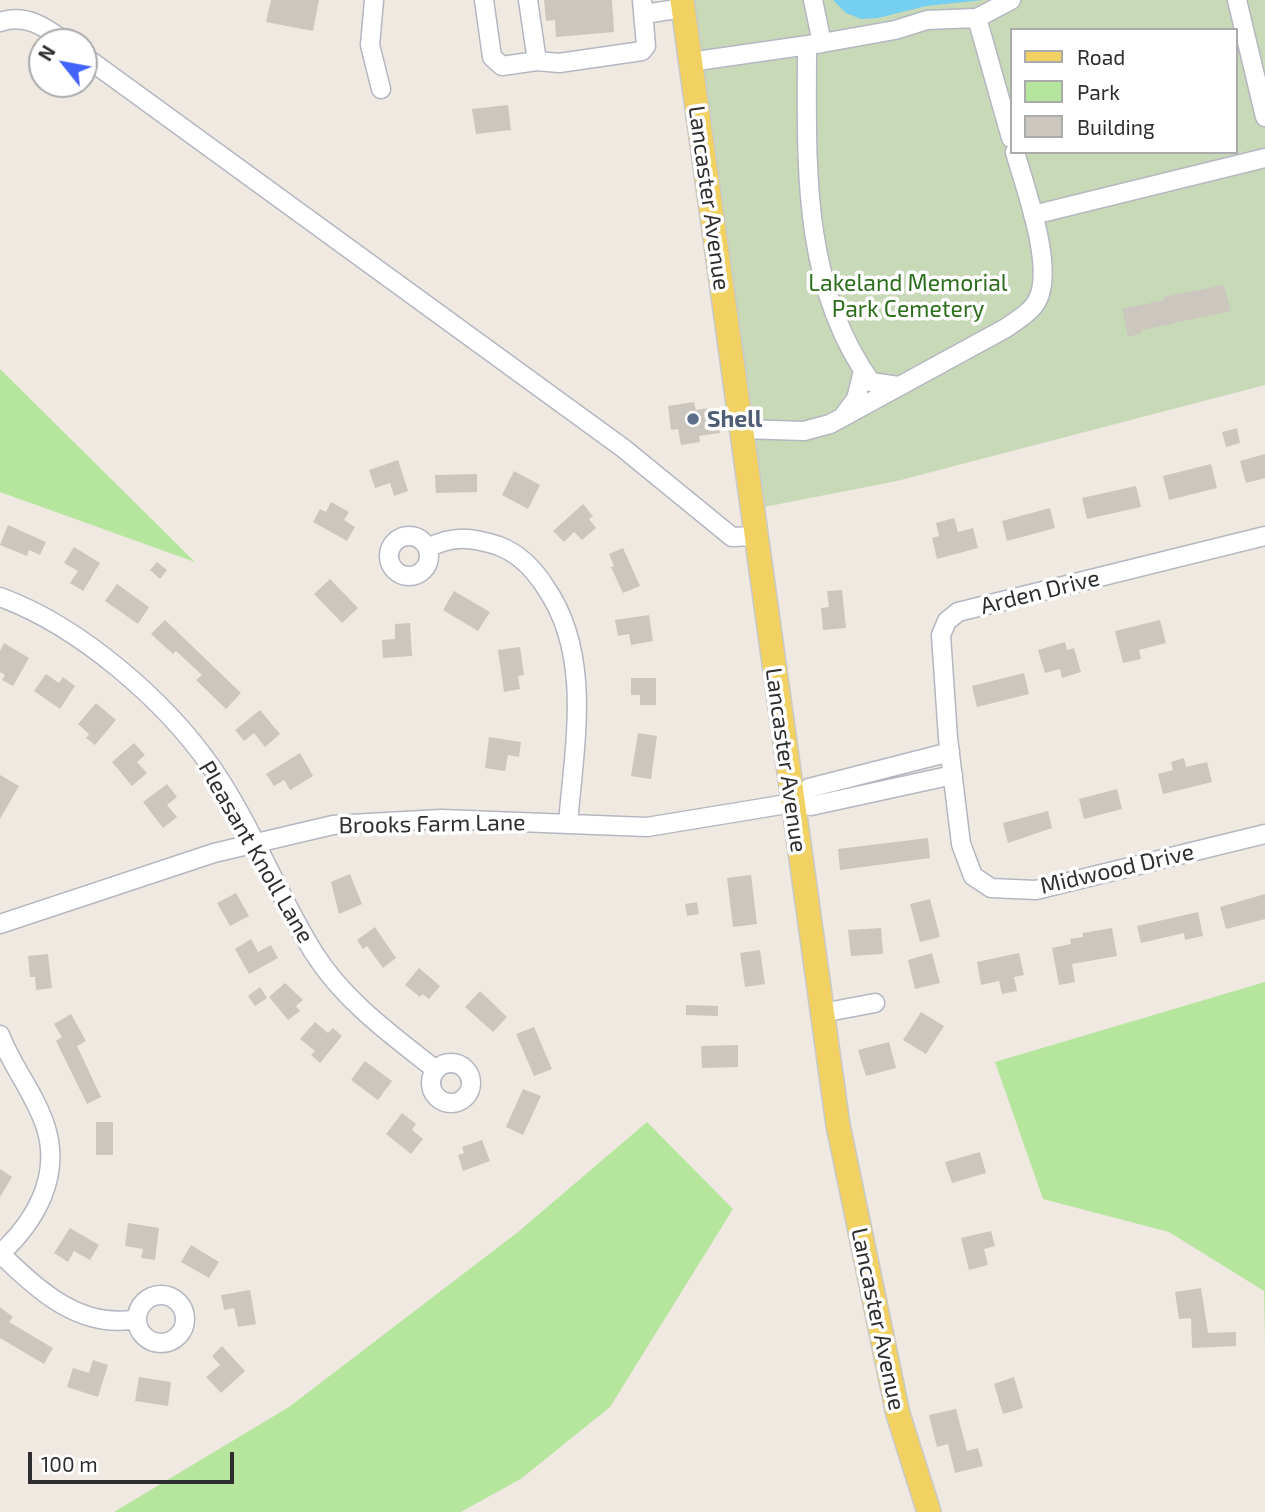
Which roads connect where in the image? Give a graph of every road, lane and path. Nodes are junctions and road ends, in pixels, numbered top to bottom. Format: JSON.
{"nodes":[{"id":1,"x":374,"y":0,"type":"edge"},
{"id":2,"x":484,"y":0,"type":"edge"},
{"id":3,"x":528,"y":0,"type":"edge"},
{"id":4,"x":813,"y":0,"type":"edge"},
{"id":5,"x":1011,"y":0,"type":"edge"},
{"id":6,"x":1237,"y":0,"type":"edge"},
{"id":7,"x":682,"y":4,"type":"edge"},
{"id":8,"x":643,"y":7,"type":"edge"},
{"id":9,"x":977,"y":18,"type":"junction"},
{"id":10,"x":0,"y":22,"type":"edge"},
{"id":11,"x":47,"y":28,"type":"edge"},
{"id":12,"x":815,"y":44,"type":"junction"},
{"id":13,"x":537,"y":61,"type":"junction"},
{"id":14,"x":690,"y":62,"type":"junction"},
{"id":15,"x":98,"y":66,"type":"edge"},
{"id":16,"x":381,"y":89,"type":"dead end"},
{"id":17,"x":1265,"y":117,"type":"edge"},
{"id":18,"x":1010,"y":134,"type":"edge"},
{"id":19,"x":1016,"y":154,"type":"edge"},
{"id":20,"x":1265,"y":158,"type":"edge"},
{"id":21,"x":1033,"y":215,"type":"junction"},
{"id":22,"x":863,"y":370,"type":"junction"},
{"id":23,"x":898,"y":387,"type":"junction"},
{"id":24,"x":842,"y":417,"type":"junction"},
{"id":25,"x":742,"y":429,"type":"junction"},
{"id":26,"x":755,"y":536,"type":"junction"},
{"id":27,"x":1265,"y":536,"type":"edge"},
{"id":28,"x":428,"y":548,"type":"dead end"},
{"id":29,"x":0,"y":597,"type":"edge"},
{"id":30,"x":950,"y":751,"type":"junction"},
{"id":31,"x":953,"y":775,"type":"junction"},
{"id":32,"x":793,"y":803,"type":"junction"},
{"id":33,"x":568,"y":824,"type":"junction"},
{"id":34,"x":1265,"y":834,"type":"edge"},
{"id":35,"x":253,"y":841,"type":"junction"},
{"id":36,"x":0,"y":924,"type":"edge"},
{"id":37,"x":875,"y":1003,"type":"dead end"},
{"id":38,"x":822,"y":1013,"type":"junction"},
{"id":39,"x":0,"y":1035,"type":"edge"},
{"id":40,"x":436,"y":1070,"type":"dead end"},
{"id":41,"x":0,"y":1254,"type":"edge"},
{"id":42,"x":137,"y":1319,"type":"dead end"},
{"id":43,"x":929,"y":1512,"type":"edge"}],
"edges":[{"from":1,"to":16,"type":"street"},
{"from":2,"to":13,"type":"street"},
{"from":3,"to":13,"type":"street"},
{"from":4,"to":12,"type":"street"},
{"from":5,"to":9,"type":"street"},
{"from":6,"to":17,"type":"street"},
{"from":7,"to":8,"type":"street"},
{"from":7,"to":14,"type":"main road","name":"Lancaster Avenue"},
{"from":8,"to":13,"type":"street"},
{"from":9,"to":12,"type":"street"},
{"from":9,"to":18,"type":"street"},
{"from":10,"to":11,"type":"street"},
{"from":12,"to":14,"type":"street"},
{"from":12,"to":22,"type":"street"},
{"from":14,"to":25,"type":"main road","name":"Lancaster Avenue"},
{"from":15,"to":26,"type":"street"},
{"from":19,"to":21,"type":"street"},
{"from":20,"to":21,"type":"street"},
{"from":21,"to":23,"type":"street"},
{"from":22,"to":23,"type":"street"},
{"from":22,"to":24,"type":"street"},
{"from":23,"to":24,"type":"street"},
{"from":24,"to":25,"type":"street"},
{"from":25,"to":26,"type":"main road","name":"Lancaster Avenue"},
{"from":26,"to":32,"type":"main road","name":"Lancaster Avenue"},
{"from":27,"to":30,"type":"street","name":"Arden Drive"},
{"from":28,"to":33,"type":"street"},
{"from":29,"to":35,"type":"street","name":"Pleasant Knoll Lane"},
{"from":30,"to":31,"type":"street","name":"Midwood Drive"},
{"from":30,"to":32,"type":"street"},
{"from":31,"to":32,"type":"street"},
{"from":31,"to":34,"type":"street","name":"Midwood Drive"},
{"from":32,"to":33,"type":"street","name":"Brooks Farm Lane"},
{"from":32,"to":38,"type":"main road","name":"Lancaster Avenue"},
{"from":33,"to":35,"type":"street","name":"Brooks Farm Lane"},
{"from":35,"to":36,"type":"street","name":"Brooks Farm Lane"},
{"from":35,"to":40,"type":"street","name":"Pleasant Knoll Lane"},
{"from":37,"to":38,"type":"street"},
{"from":38,"to":43,"type":"main road","name":"Lancaster Avenue"},
{"from":39,"to":41,"type":"street"},
{"from":41,"to":42,"type":"street"}]}
